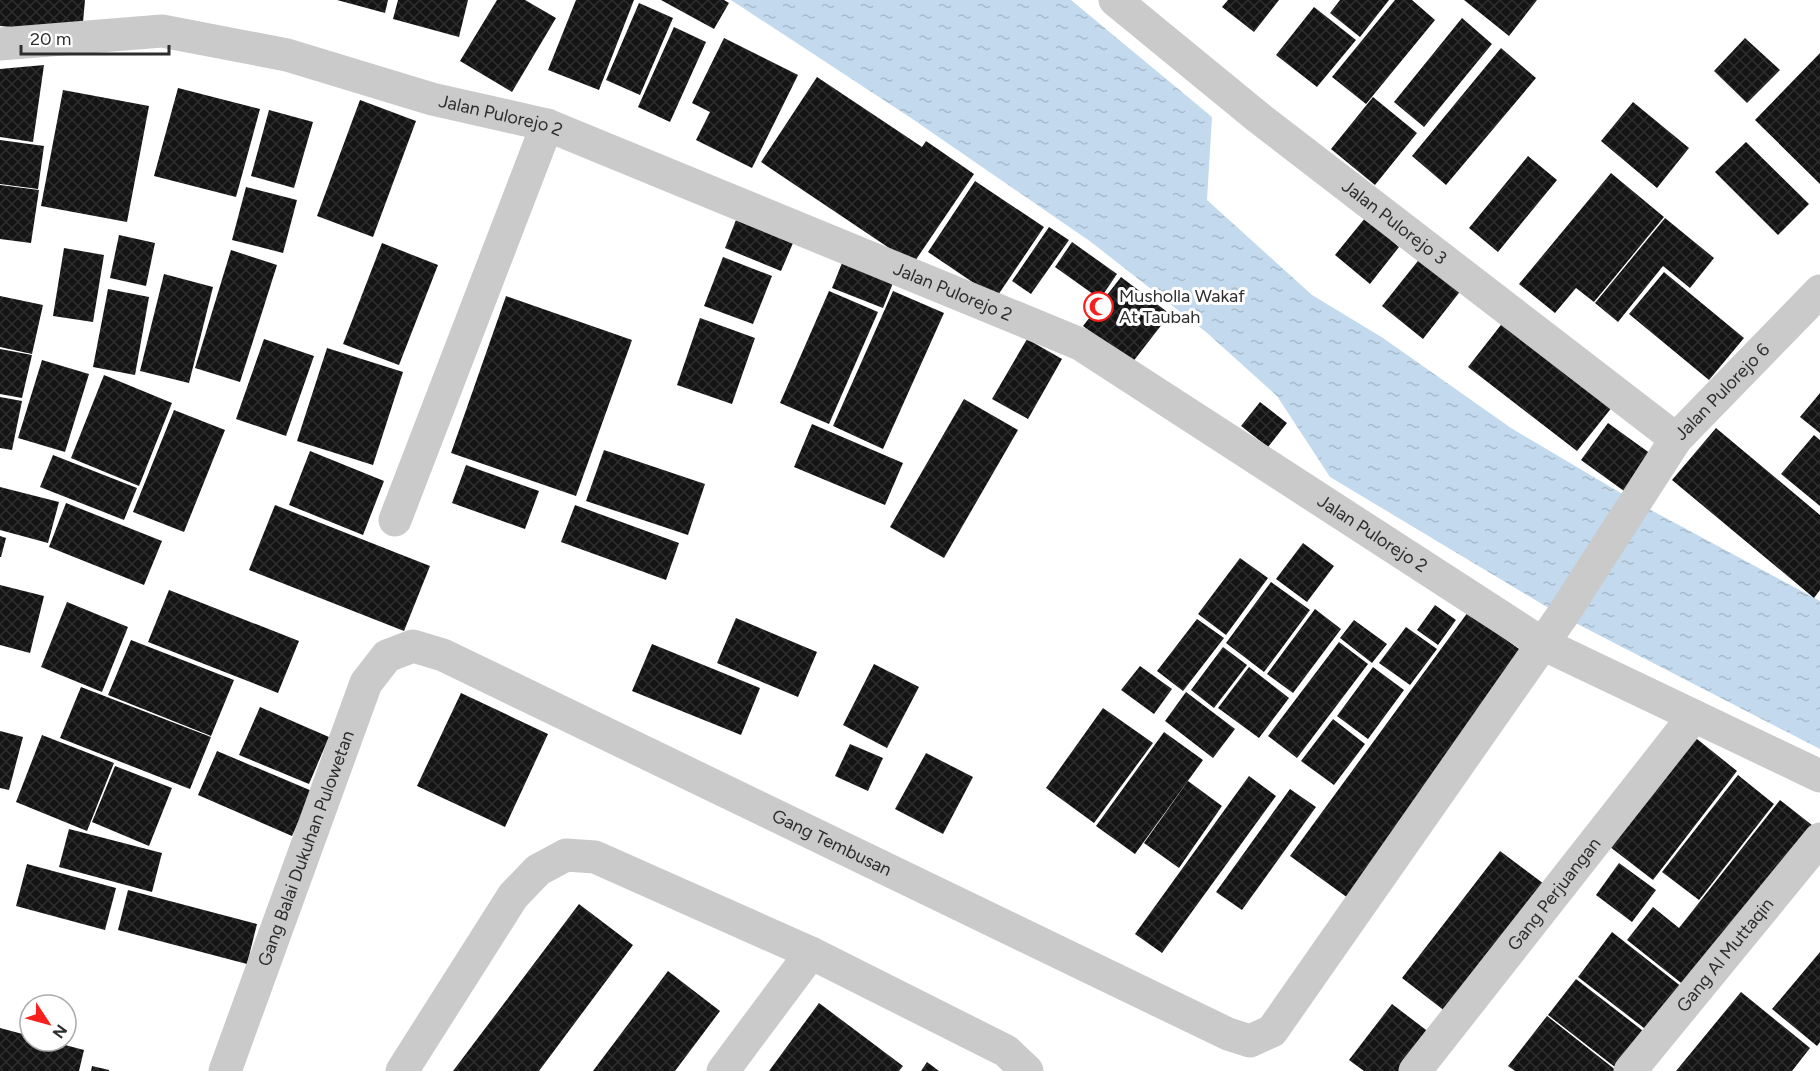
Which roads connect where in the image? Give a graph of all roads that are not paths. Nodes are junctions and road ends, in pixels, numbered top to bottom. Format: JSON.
{"nodes":[{"id":1,"x":1115,"y":0,"type":"edge"},
{"id":2,"x":0,"y":44,"type":"edge"},
{"id":3,"x":547,"y":125,"type":"junction"},
{"id":4,"x":1820,"y":291,"type":"edge"},
{"id":5,"x":1676,"y":439,"type":"junction"},
{"id":6,"x":395,"y":520,"type":"dead end"},
{"id":7,"x":1543,"y":644,"type":"junction"},
{"id":8,"x":413,"y":646,"type":"joint"},
{"id":9,"x":1694,"y":716,"type":"junction"},
{"id":10,"x":1820,"y":776,"type":"edge"},
{"id":11,"x":1820,"y":839,"type":"edge"},
{"id":12,"x":811,"y":952,"type":"junction"},
{"id":13,"x":1250,"y":1041,"type":"joint"},
{"id":14,"x":225,"y":1071,"type":"edge"},
{"id":15,"x":402,"y":1071,"type":"edge"},
{"id":16,"x":723,"y":1071,"type":"edge"},
{"id":17,"x":1027,"y":1071,"type":"edge"},
{"id":18,"x":1415,"y":1071,"type":"edge"},
{"id":19,"x":1630,"y":1071,"type":"edge"}],
"edges":[{"from":1,"to":5,"type":"street","name":"Jalan Pulorejo 3"},
{"from":2,"to":3,"type":"street","name":"Jalan Pulorejo 2"},
{"from":3,"to":6,"type":"street"},
{"from":3,"to":7,"type":"street","name":"Jalan Pulorejo 2"},
{"from":4,"to":5,"type":"street","name":"Jalan Pulorejo 6"},
{"from":5,"to":7,"type":"street","name":"Jalan Pulorejo 6"},
{"from":7,"to":9,"type":"street","name":"Jalan Pulorejo 2"},
{"from":7,"to":13,"type":"street","name":"Jalan Pulorejo 6"},
{"from":8,"to":13,"type":"street","name":"Gang Tembusan"},
{"from":8,"to":14,"type":"street","name":"Gang Balai Dukuhan Pulowetan"},
{"from":9,"to":10,"type":"street","name":"Jalan Pulorejo 2"},
{"from":9,"to":18,"type":"street","name":"Gang Perjuangan"},
{"from":11,"to":19,"type":"street","name":"Gang Al Muttaqin"},
{"from":12,"to":15,"type":"street"},
{"from":12,"to":16,"type":"street"},
{"from":12,"to":17,"type":"street"}]}
